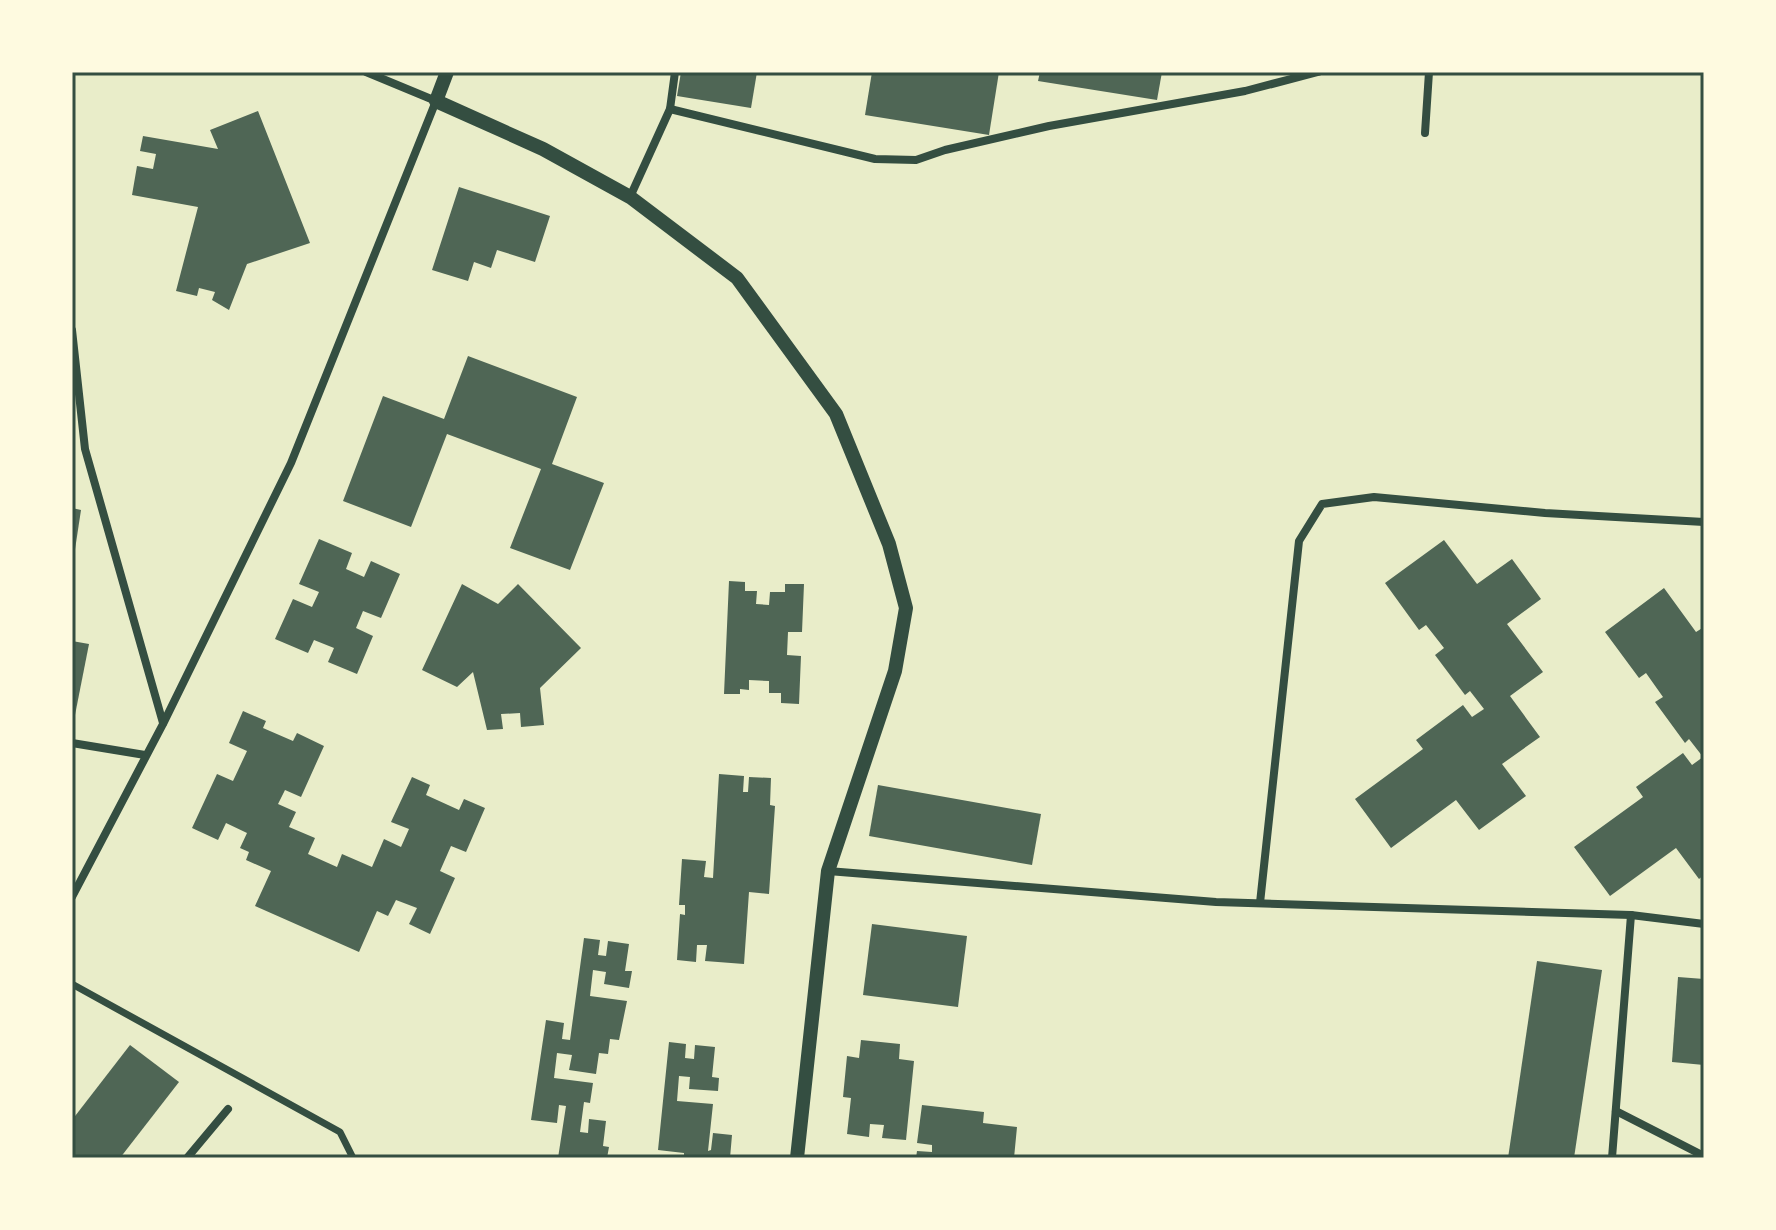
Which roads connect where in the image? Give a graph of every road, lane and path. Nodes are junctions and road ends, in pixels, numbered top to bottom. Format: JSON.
{"nodes":[{"id":1,"x":366,"y":72,"type":"edge"},
{"id":2,"x":447,"y":72,"type":"edge"},
{"id":3,"x":675,"y":72,"type":"edge"},
{"id":4,"x":1318,"y":72,"type":"edge"},
{"id":5,"x":1429,"y":72,"type":"edge"},
{"id":6,"x":436,"y":101,"type":"junction"},
{"id":7,"x":670,"y":109,"type":"junction"},
{"id":8,"x":1425,"y":133,"type":"dead end"},
{"id":9,"x":630,"y":197,"type":"junction"},
{"id":10,"x":72,"y":330,"type":"edge"},
{"id":11,"x":1704,"y":522,"type":"edge"},
{"id":12,"x":163,"y":724,"type":"junction"},
{"id":13,"x":72,"y":743,"type":"edge"},
{"id":14,"x":145,"y":755,"type":"junction"},
{"id":15,"x":828,"y":871,"type":"junction"},
{"id":16,"x":72,"y":897,"type":"edge"},
{"id":17,"x":1260,"y":903,"type":"junction"},
{"id":18,"x":1631,"y":915,"type":"junction"},
{"id":19,"x":1704,"y":924,"type":"edge"},
{"id":20,"x":72,"y":984,"type":"edge"},
{"id":21,"x":228,"y":1109,"type":"dead end"},
{"id":22,"x":1616,"y":1111,"type":"junction"},
{"id":23,"x":1704,"y":1156,"type":"edge"},
{"id":24,"x":187,"y":1158,"type":"edge"},
{"id":25,"x":353,"y":1158,"type":"edge"},
{"id":26,"x":797,"y":1158,"type":"edge"},
{"id":27,"x":1612,"y":1158,"type":"edge"}],
"edges":[{"from":1,"to":6,"type":"street"},
{"from":2,"to":6,"type":"street"},
{"from":3,"to":7,"type":"street"},
{"from":4,"to":7,"type":"street"},
{"from":5,"to":8,"type":"street"},
{"from":6,"to":9,"type":"street"},
{"from":6,"to":12,"type":"street"},
{"from":7,"to":9,"type":"street"},
{"from":9,"to":15,"type":"street"},
{"from":10,"to":12,"type":"street"},
{"from":11,"to":17,"type":"street"},
{"from":12,"to":14,"type":"street"},
{"from":13,"to":14,"type":"street"},
{"from":14,"to":16,"type":"street"},
{"from":15,"to":17,"type":"street"},
{"from":15,"to":26,"type":"street"},
{"from":17,"to":18,"type":"street"},
{"from":18,"to":19,"type":"street"},
{"from":18,"to":22,"type":"street"},
{"from":20,"to":25,"type":"street"},
{"from":21,"to":24,"type":"street"},
{"from":22,"to":23,"type":"street"},
{"from":22,"to":27,"type":"street"}]}
